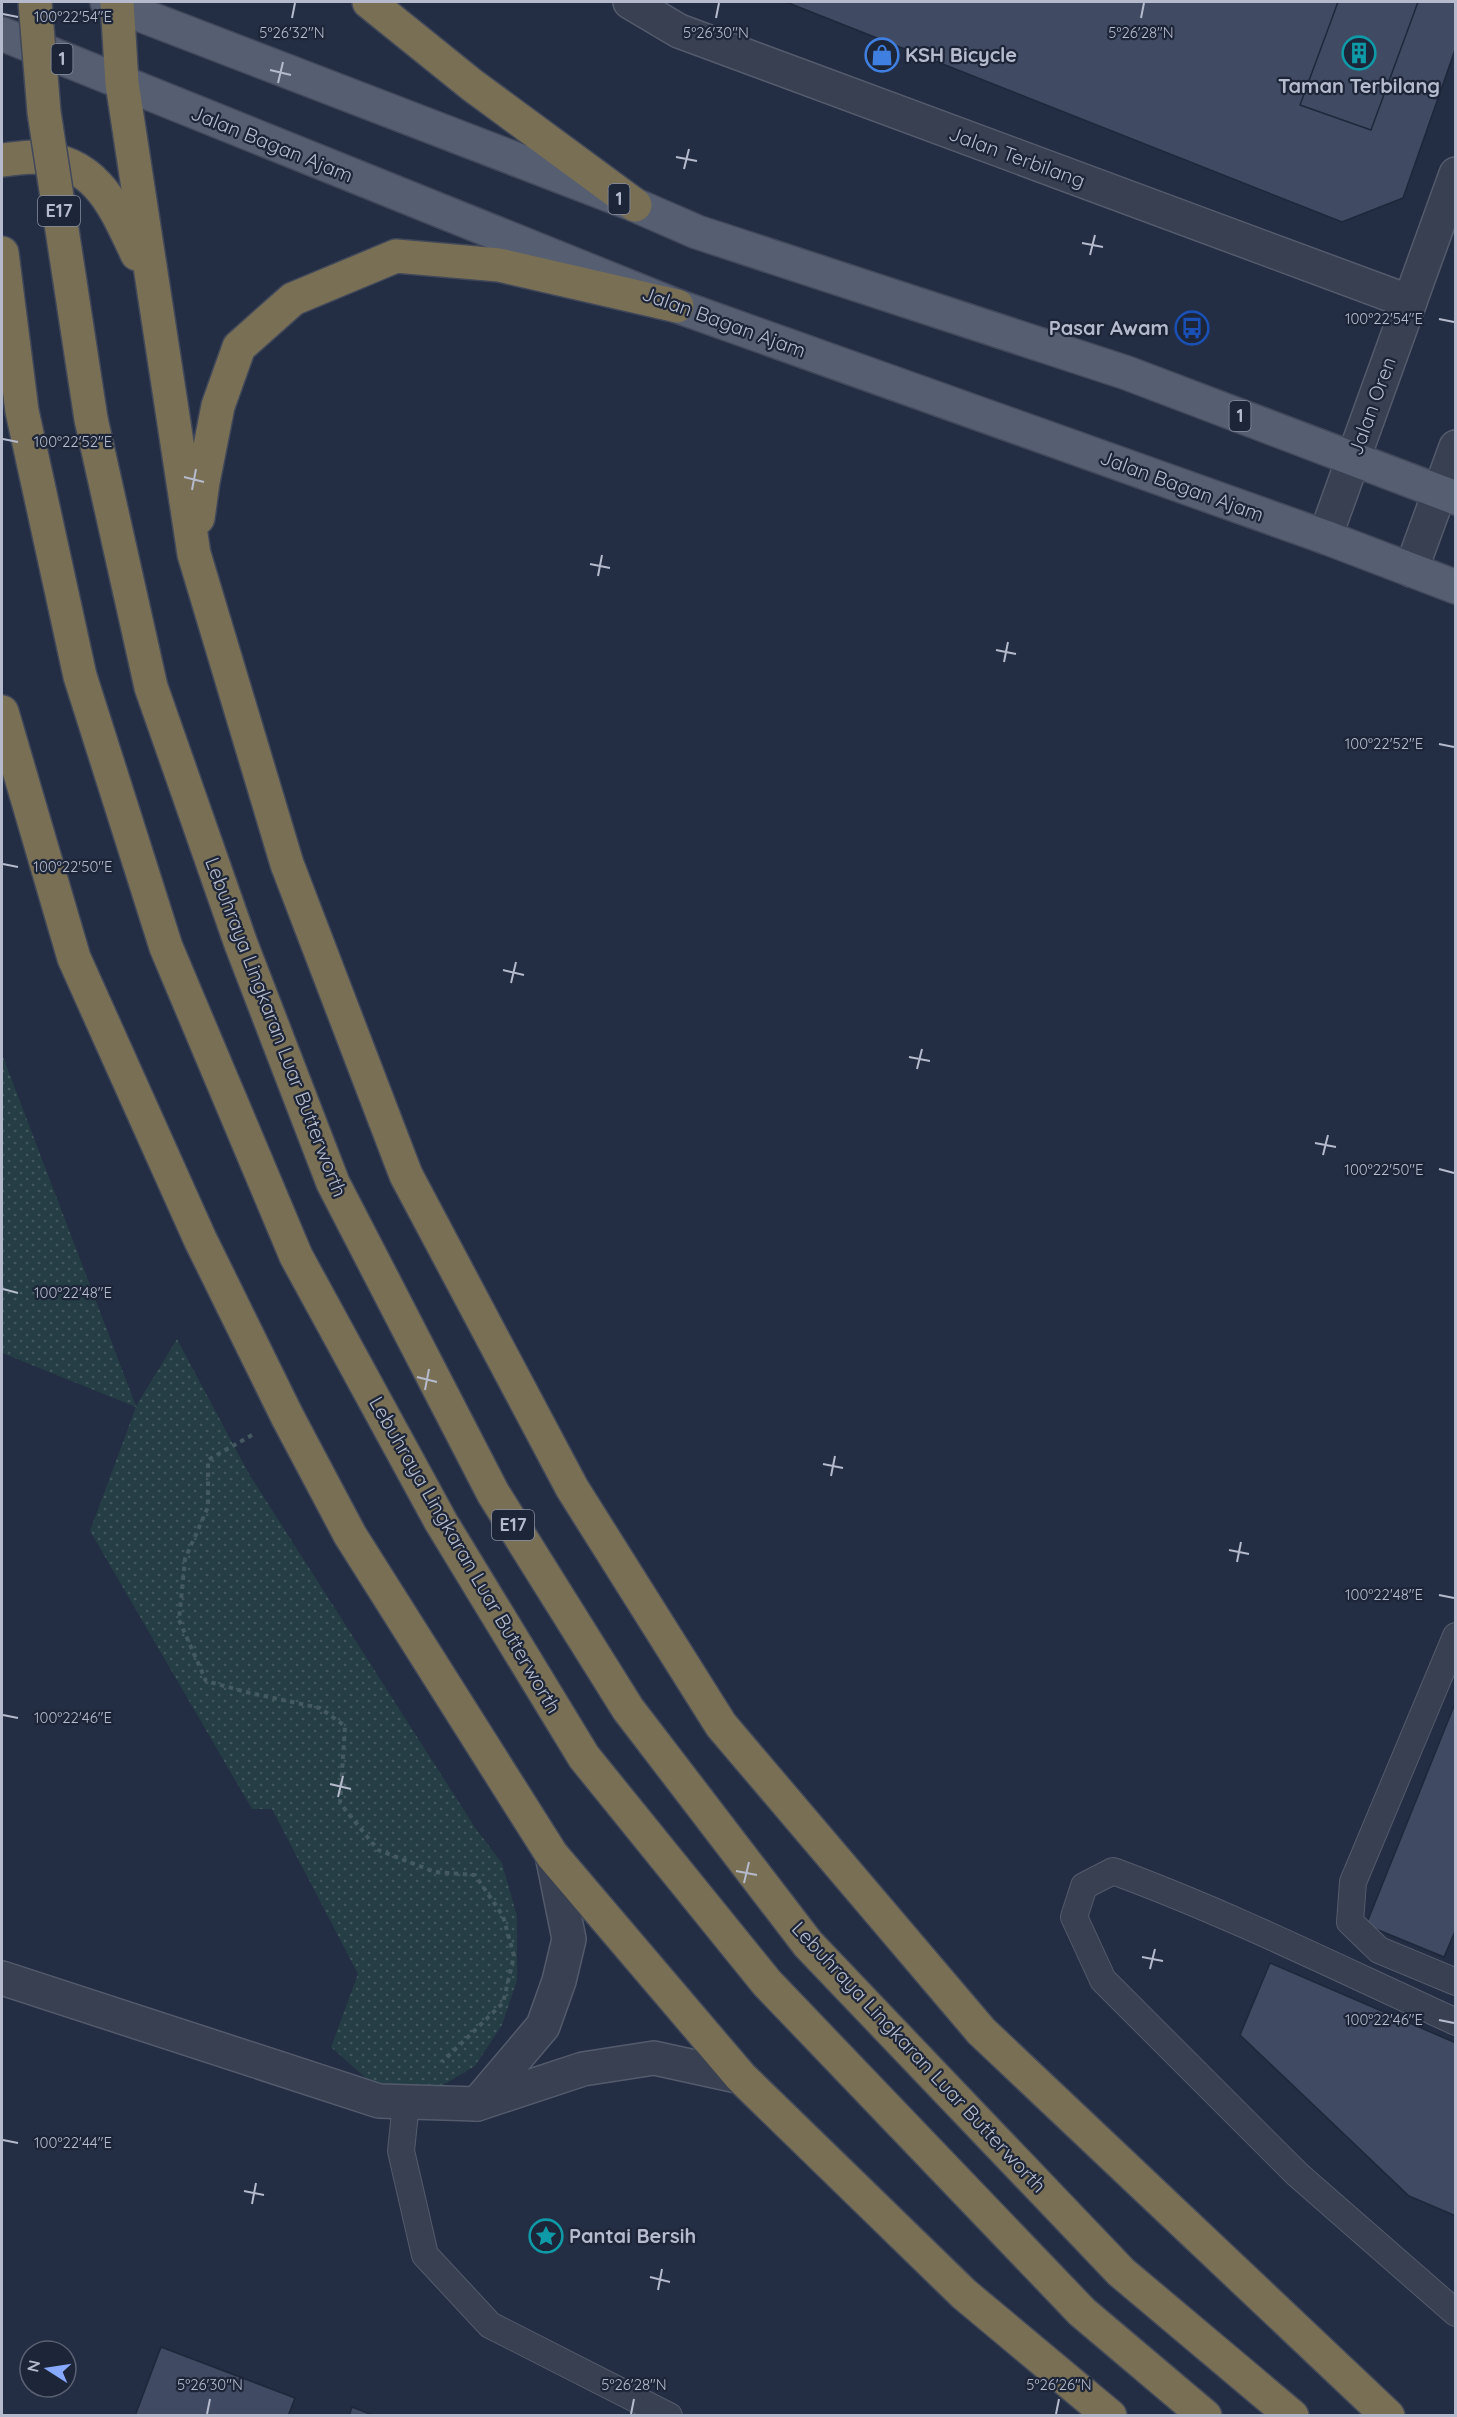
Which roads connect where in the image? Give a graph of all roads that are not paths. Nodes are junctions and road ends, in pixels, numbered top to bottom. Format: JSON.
{"nodes":[{"id":1,"x":35,"y":2,"type":"edge"},
{"id":2,"x":369,"y":2,"type":"edge"},
{"id":3,"x":630,"y":2,"type":"edge"},
{"id":4,"x":114,"y":3,"type":"edge"},
{"id":5,"x":2,"y":34,"type":"edge"},
{"id":6,"x":122,"y":83,"type":"junction"},
{"id":7,"x":2,"y":160,"type":"edge"},
{"id":8,"x":1455,"y":174,"type":"edge"},
{"id":9,"x":635,"y":205,"type":"junction"},
{"id":10,"x":2,"y":253,"type":"edge"},
{"id":11,"x":151,"y":285,"type":"junction"},
{"id":12,"x":1410,"y":302,"type":"junction"},
{"id":13,"x":677,"y":306,"type":"junction"},
{"id":14,"x":1455,"y":447,"type":"edge"},
{"id":15,"x":1352,"y":459,"type":"junction"},
{"id":16,"x":1448,"y":495,"type":"edge"},
{"id":17,"x":1324,"y":537,"type":"junction"},
{"id":18,"x":194,"y":554,"type":"junction"},
{"id":19,"x":1411,"y":570,"type":"junction"},
{"id":20,"x":1455,"y":587,"type":"edge"},
{"id":21,"x":2,"y":712,"type":"edge"},
{"id":22,"x":1455,"y":1636,"type":"edge"},
{"id":23,"x":552,"y":1856,"type":"junction"},
{"id":24,"x":2,"y":1978,"type":"edge"},
{"id":25,"x":1455,"y":1982,"type":"edge"},
{"id":26,"x":1455,"y":2022,"type":"edge"},
{"id":27,"x":741,"y":2077,"type":"junction"},
{"id":28,"x":404,"y":2103,"type":"junction"},
{"id":29,"x":477,"y":2104,"type":"junction"},
{"id":30,"x":1455,"y":2313,"type":"edge"},
{"id":31,"x":669,"y":2415,"type":"edge"},
{"id":32,"x":1110,"y":2415,"type":"edge"},
{"id":33,"x":1205,"y":2415,"type":"edge"},
{"id":34,"x":1292,"y":2415,"type":"edge"},
{"id":35,"x":1388,"y":2415,"type":"edge"}],
"edges":[{"from":1,"to":34,"type":"highway","name":"Lebuhraya Lingkaran Luar Butterworth","number":"E17","bridge":true},
{"from":2,"to":9,"type":"highway"},
{"from":3,"to":12,"type":"street","name":"Jalan Terbilang"},
{"from":4,"to":6,"type":"highway"},
{"from":4,"to":9,"type":"main road","number":"1"},
{"from":5,"to":6,"type":"main road","name":"Jalan Bagan Ajam","number":"1"},
{"from":6,"to":11,"type":"highway"},
{"from":6,"to":13,"type":"main road","name":"Jalan Bagan Ajam","number":"1"},
{"from":7,"to":11,"type":"highway"},
{"from":8,"to":12,"type":"street","name":"Jalan Oren"},
{"from":9,"to":15,"type":"main road","number":"1"},
{"from":10,"to":33,"type":"highway","name":"Lebuhraya Lingkaran Luar Butterworth"},
{"from":11,"to":18,"type":"highway"},
{"from":12,"to":15,"type":"street","name":"Jalan Oren"},
{"from":13,"to":17,"type":"main road","name":"Jalan Bagan Ajam","number":"1"},
{"from":13,"to":18,"type":"highway"},
{"from":14,"to":16,"type":"street"},
{"from":15,"to":16,"type":"main road","number":"1"},
{"from":15,"to":17,"type":"street","name":"Jalan Oren"},
{"from":16,"to":19,"type":"street"},
{"from":17,"to":19,"type":"main road","name":"Jalan Bagan Ajam","number":"1"},
{"from":18,"to":35,"type":"highway"},
{"from":19,"to":20,"type":"main road","name":"Jalan Bagan Ajam","number":"1"},
{"from":21,"to":23,"type":"highway"},
{"from":22,"to":25,"type":"lane"},
{"from":23,"to":27,"type":"highway"},
{"from":23,"to":29,"type":"street"},
{"from":24,"to":28,"type":"street"},
{"from":26,"to":30,"type":"lane"},
{"from":27,"to":29,"type":"street"},
{"from":27,"to":32,"type":"highway"},
{"from":28,"to":29,"type":"street"},
{"from":28,"to":31,"type":"lane"}]}
